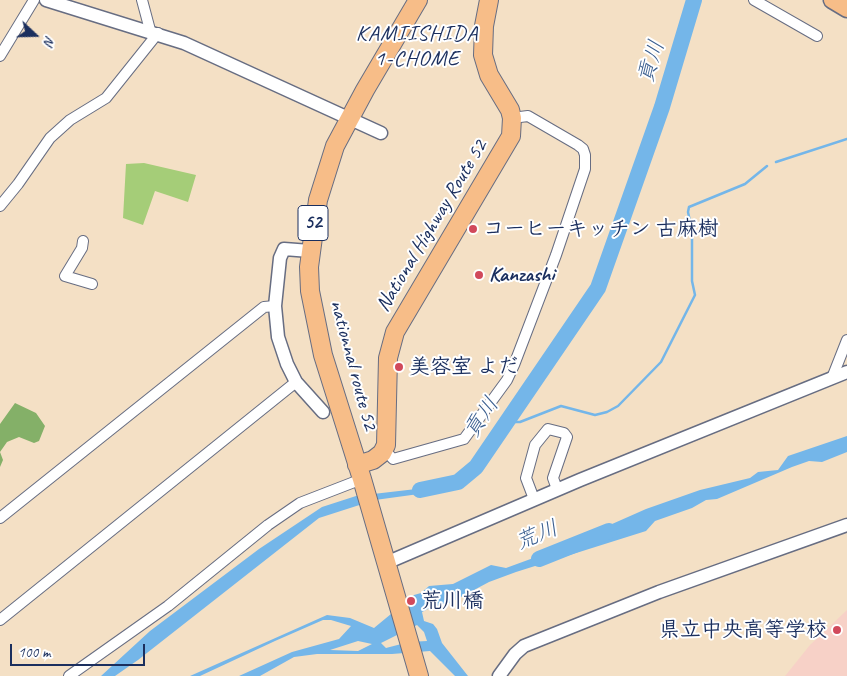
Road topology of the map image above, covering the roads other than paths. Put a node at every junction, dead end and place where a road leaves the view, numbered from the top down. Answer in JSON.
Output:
{"nodes":[{"id":1,"x":34,"y":0,"type":"edge"},
{"id":2,"x":46,"y":0,"type":"edge"},
{"id":3,"x":142,"y":0,"type":"edge"},
{"id":4,"x":418,"y":0,"type":"edge"},
{"id":5,"x":489,"y":0,"type":"edge"},
{"id":6,"x":754,"y":0,"type":"edge"},
{"id":7,"x":832,"y":0,"type":"edge"},
{"id":8,"x":847,"y":10,"type":"edge"},
{"id":9,"x":154,"y":32,"type":"junction"},
{"id":10,"x":817,"y":36,"type":"dead end"},
{"id":11,"x":0,"y":56,"type":"edge"},
{"id":12,"x":512,"y":118,"type":"junction"},
{"id":13,"x":348,"y":119,"type":"junction"},
{"id":14,"x":381,"y":133,"type":"dead end"},
{"id":15,"x":0,"y":206,"type":"edge"},
{"id":16,"x":83,"y":241,"type":"dead end"},
{"id":17,"x":310,"y":250,"type":"junction"},
{"id":18,"x":92,"y":284,"type":"dead end"},
{"id":19,"x":275,"y":306,"type":"junction"},
{"id":20,"x":847,"y":340,"type":"edge"},
{"id":21,"x":847,"y":372,"type":"edge"},
{"id":22,"x":832,"y":378,"type":"junction"},
{"id":23,"x":296,"y":382,"type":"junction"},
{"id":24,"x":323,"y":412,"type":"dead end"},
{"id":25,"x":384,"y":449,"type":"junction"},
{"id":26,"x":361,"y":476,"type":"junction"},
{"id":27,"x":557,"y":489,"type":"junction"},
{"id":28,"x":534,"y":499,"type":"junction"},
{"id":29,"x":0,"y":518,"type":"edge"},
{"id":30,"x":847,"y":525,"type":"edge"},
{"id":31,"x":387,"y":566,"type":"junction"},
{"id":32,"x":0,"y":620,"type":"edge"},
{"id":33,"x":69,"y":676,"type":"edge"},
{"id":34,"x":419,"y":676,"type":"edge"},
{"id":35,"x":499,"y":676,"type":"edge"}],
"edges":[{"from":1,"to":11,"type":"street"},
{"from":2,"to":9,"type":"street"},
{"from":3,"to":9,"type":"street"},
{"from":4,"to":13,"type":"highway","name":"nationnal route 52","number":"52"},
{"from":5,"to":12,"type":"highway"},
{"from":6,"to":10,"type":"street"},
{"from":7,"to":8,"type":"main road"},
{"from":9,"to":13,"type":"street"},
{"from":9,"to":15,"type":"street"},
{"from":12,"to":25,"type":"highway","name":"National Highway Route 52"},
{"from":12,"to":25,"type":"street"},
{"from":13,"to":14,"type":"street"},
{"from":13,"to":17,"type":"highway","name":"nationnal route 52","number":"52"},
{"from":16,"to":18,"type":"street"},
{"from":17,"to":19,"type":"street"},
{"from":17,"to":26,"type":"highway","name":"nationnal route 52","number":"52"},
{"from":19,"to":23,"type":"street"},
{"from":19,"to":29,"type":"street"},
{"from":20,"to":22,"type":"street"},
{"from":21,"to":22,"type":"street"},
{"from":22,"to":27,"type":"street"},
{"from":23,"to":24,"type":"street"},
{"from":23,"to":32,"type":"street"},
{"from":25,"to":26,"type":"highway"},
{"from":26,"to":31,"type":"highway","number":"52"},
{"from":26,"to":33,"type":"street"},
{"from":27,"to":28,"type":"street"},
{"from":27,"to":28,"type":"street"},
{"from":28,"to":31,"type":"street"},
{"from":30,"to":35,"type":"street"},
{"from":31,"to":34,"type":"highway","number":"52"}]}
